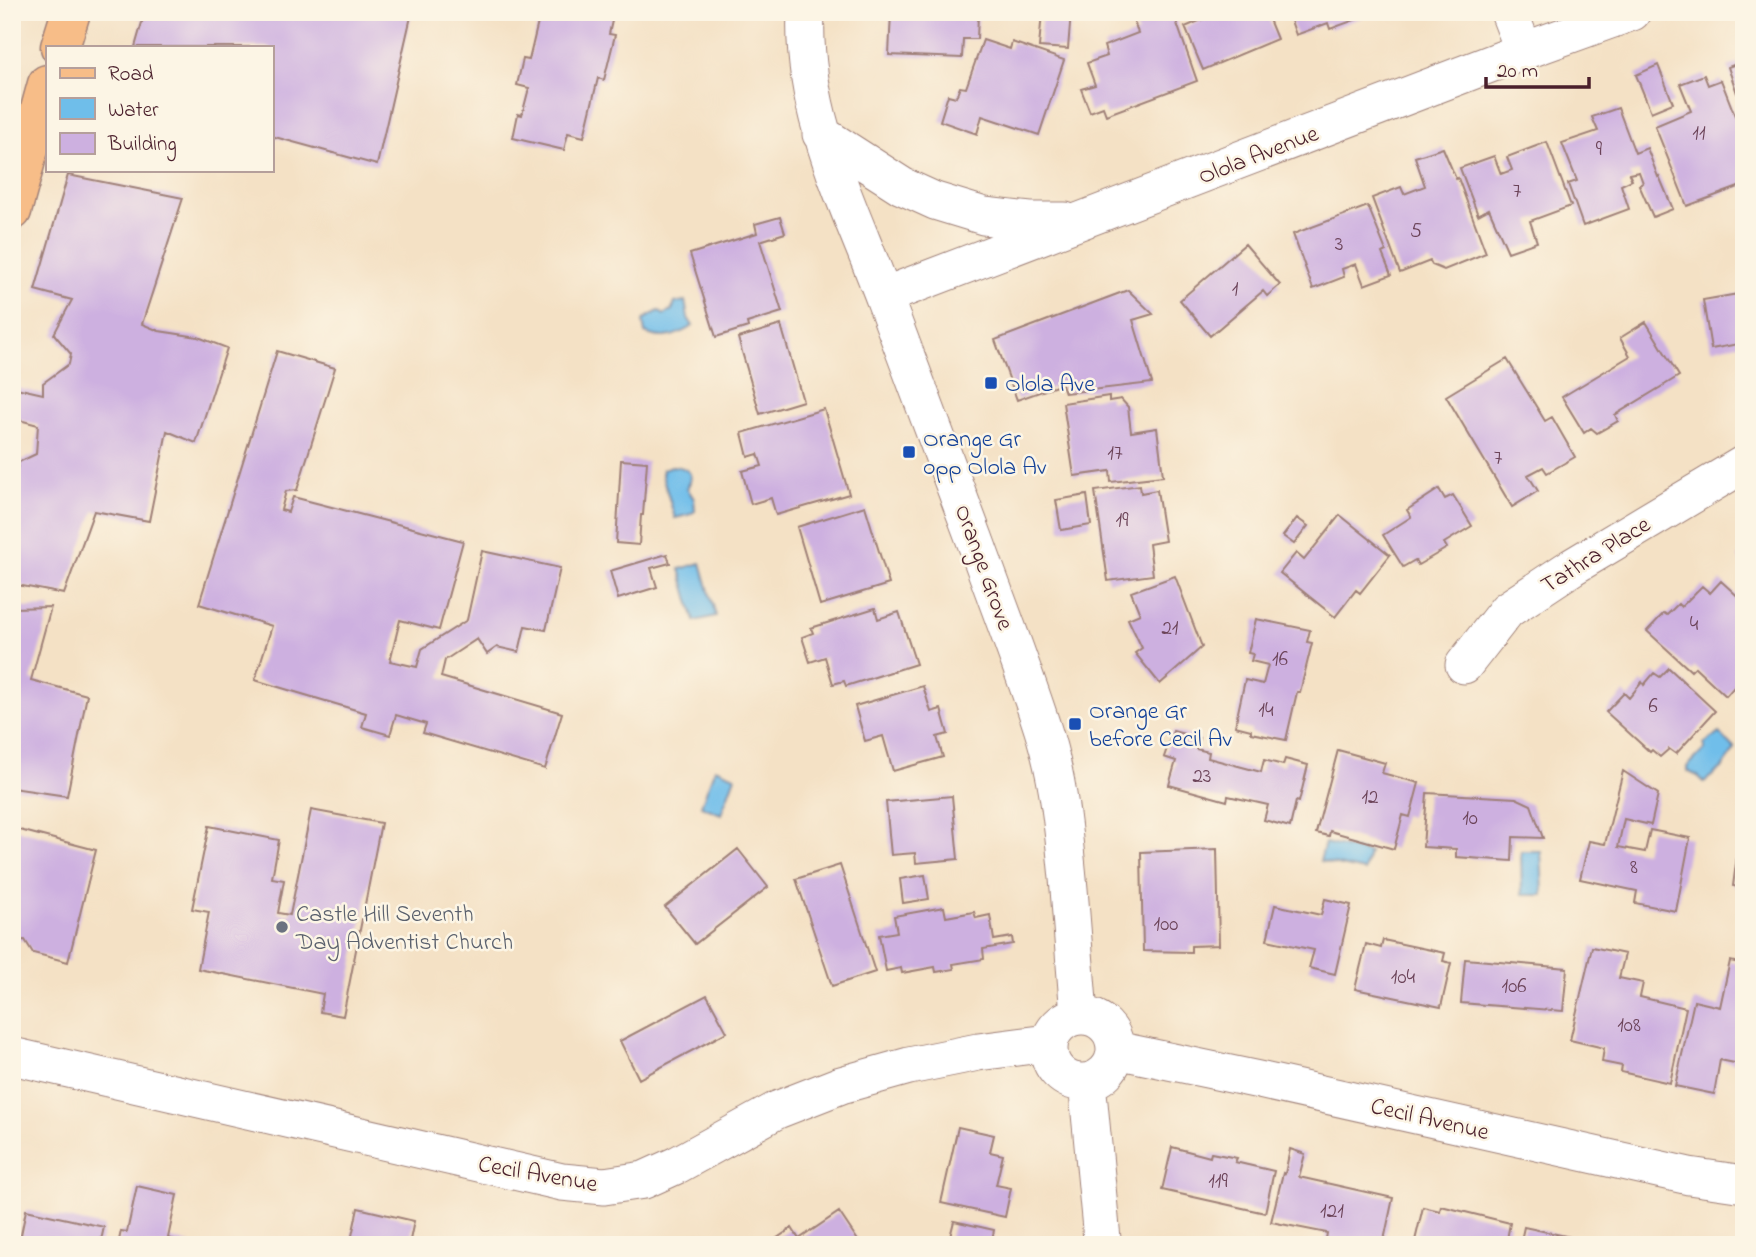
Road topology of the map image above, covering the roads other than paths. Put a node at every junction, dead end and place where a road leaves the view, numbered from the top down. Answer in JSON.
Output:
{"nodes":[{"id":1,"x":71,"y":12,"type":"edge"},
{"id":2,"x":806,"y":12,"type":"edge"},
{"id":3,"x":1509,"y":12,"type":"edge"},
{"id":4,"x":1632,"y":12,"type":"edge"},
{"id":5,"x":60,"y":46,"type":"edge"},
{"id":6,"x":1524,"y":51,"type":"junction"},
{"id":7,"x":46,"y":88,"type":"edge"},
{"id":8,"x":821,"y":134,"type":"junction"},
{"id":9,"x":12,"y":211,"type":"edge"},
{"id":10,"x":1081,"y":221,"type":"junction"},
{"id":11,"x":884,"y":296,"type":"junction"},
{"id":12,"x":1744,"y":464,"type":"edge"},
{"id":13,"x":1464,"y":665,"type":"dead end"},
{"id":14,"x":1079,"y":1015,"type":"junction"},
{"id":15,"x":1049,"y":1042,"type":"junction"},
{"id":16,"x":1116,"y":1050,"type":"junction"},
{"id":17,"x":12,"y":1056,"type":"edge"},
{"id":18,"x":1087,"y":1082,"type":"junction"},
{"id":19,"x":1744,"y":1184,"type":"edge"},
{"id":20,"x":1102,"y":1245,"type":"edge"}],
"edges":[{"from":1,"to":5,"type":"main road"},
{"from":2,"to":8,"type":"street","name":"Orange Grove"},
{"from":3,"to":6,"type":"street"},
{"from":4,"to":6,"type":"street","name":"Olola Avenue"},
{"from":6,"to":10,"type":"street","name":"Olola Avenue"},
{"from":7,"to":9,"type":"main road"},
{"from":8,"to":10,"type":"street"},
{"from":8,"to":11,"type":"street","name":"Orange Grove"},
{"from":10,"to":11,"type":"street","name":"Olola Avenue"},
{"from":11,"to":14,"type":"street","name":"Orange Grove"},
{"from":12,"to":13,"type":"street","name":"Tathra Place"},
{"from":14,"to":15,"type":"street"},
{"from":14,"to":16,"type":"street"},
{"from":15,"to":17,"type":"street","name":"Cecil Avenue"},
{"from":15,"to":18,"type":"street"},
{"from":16,"to":18,"type":"street"},
{"from":16,"to":19,"type":"street","name":"Cecil Avenue"},
{"from":18,"to":20,"type":"street"}]}
